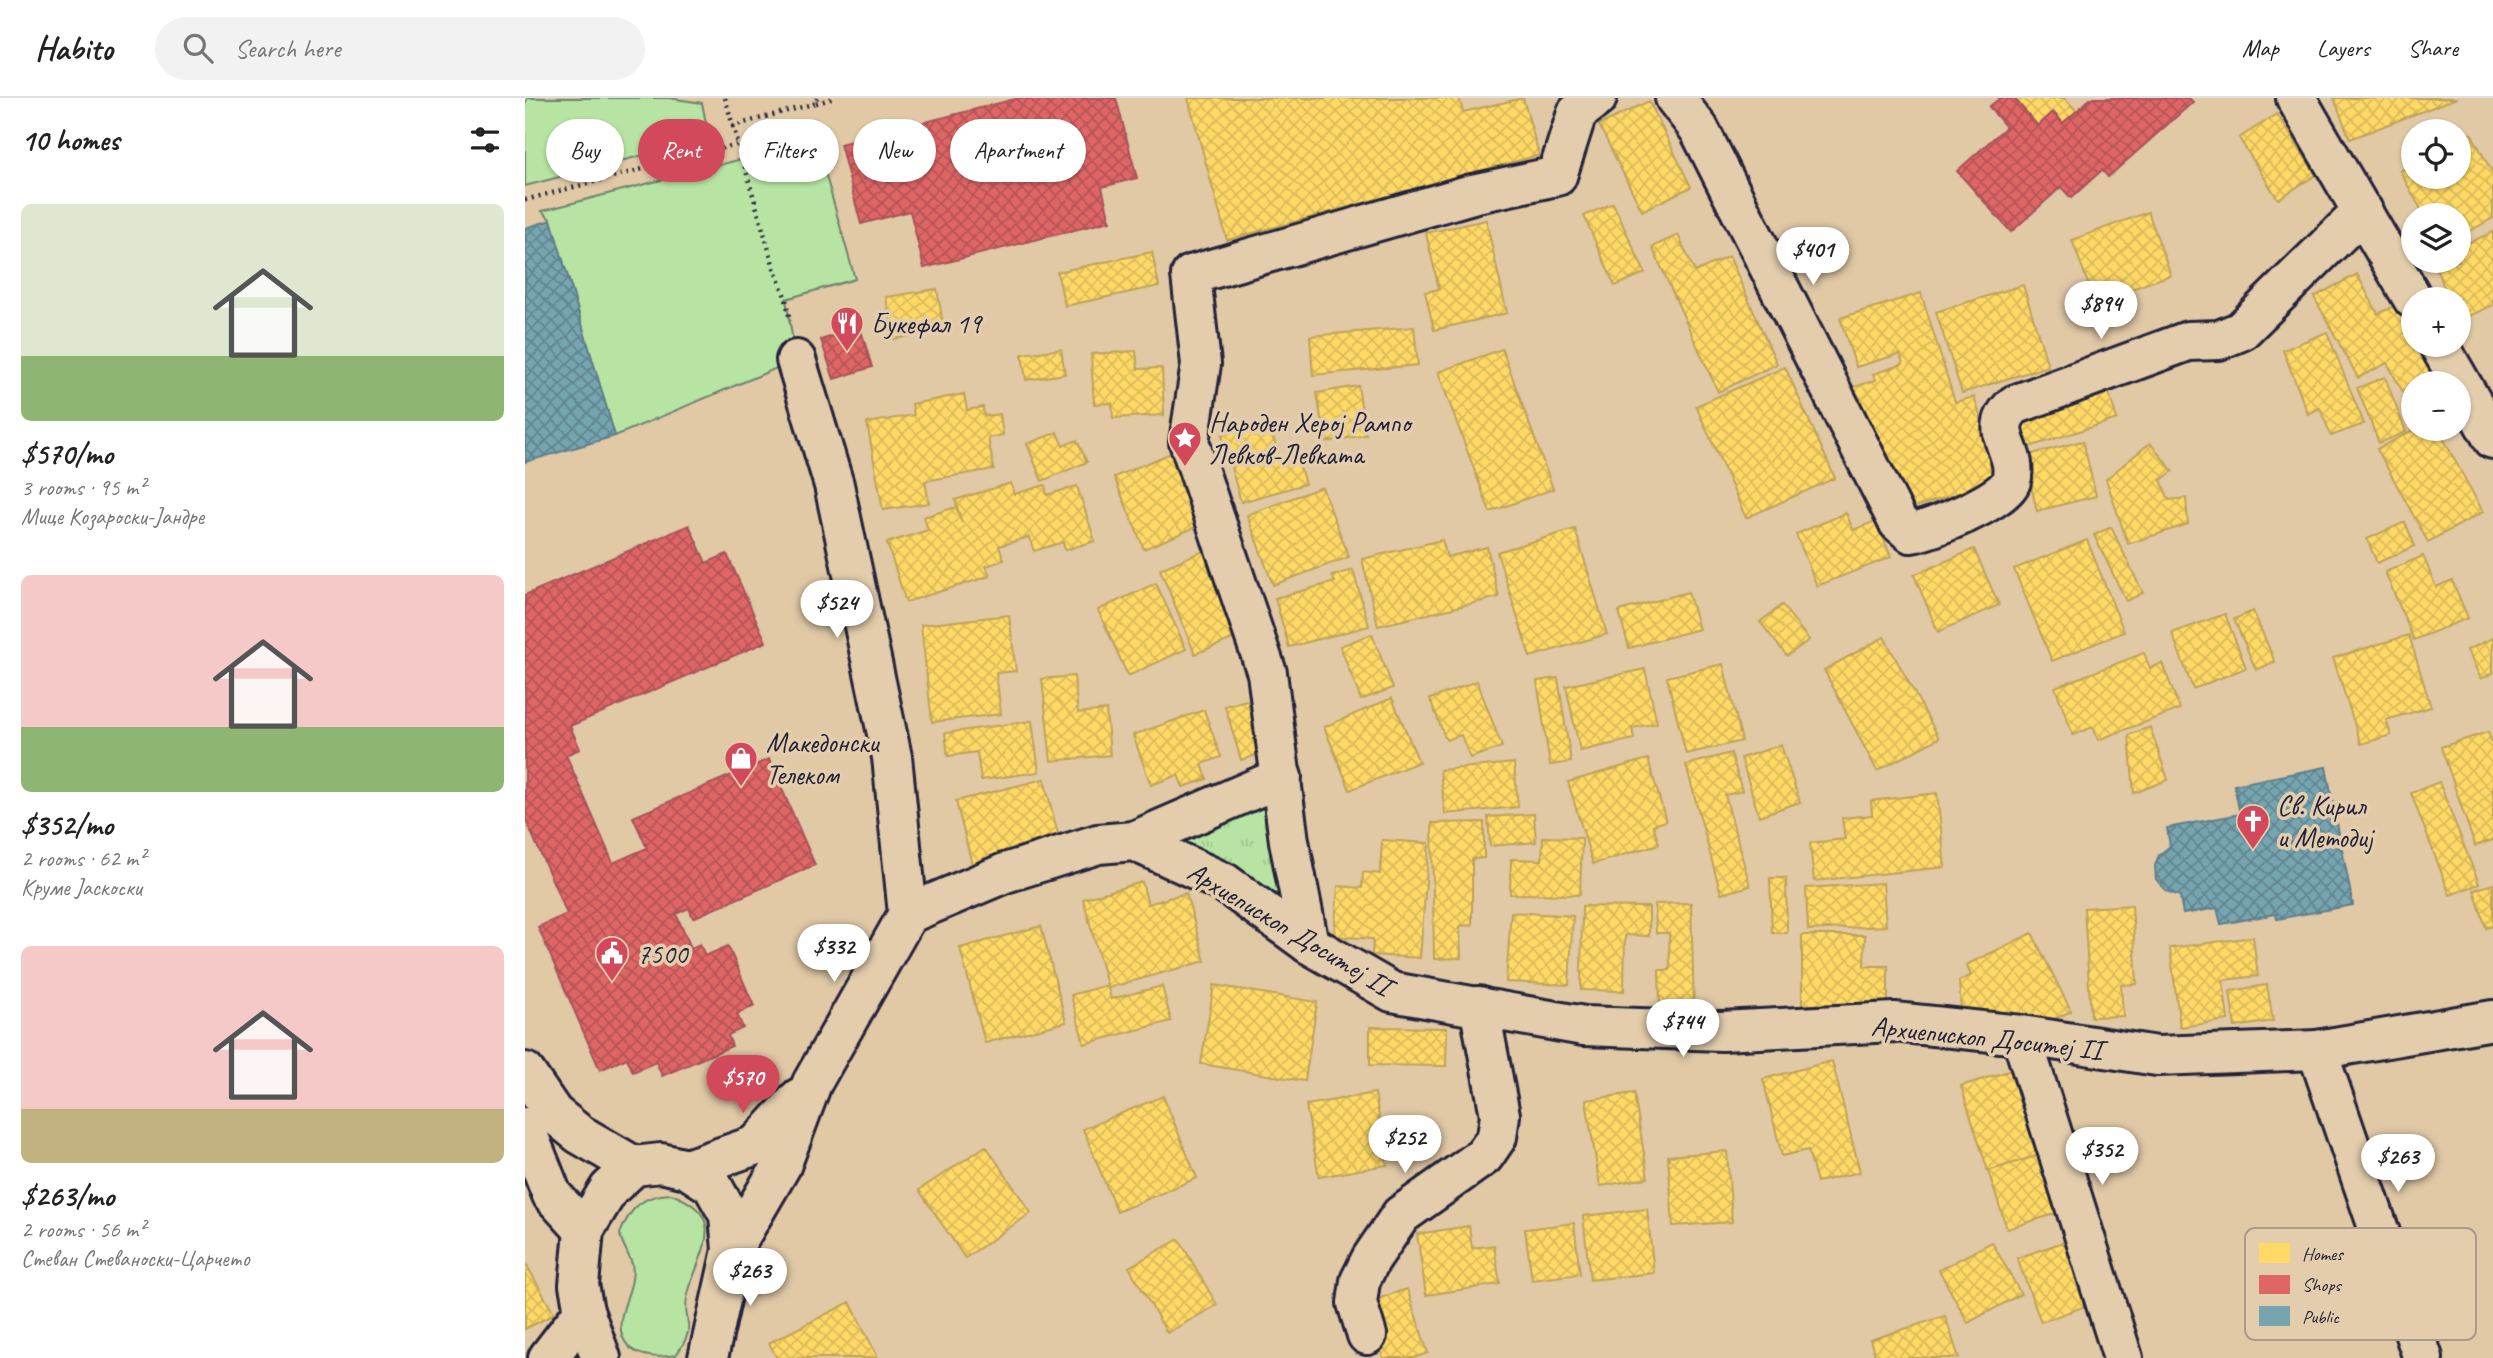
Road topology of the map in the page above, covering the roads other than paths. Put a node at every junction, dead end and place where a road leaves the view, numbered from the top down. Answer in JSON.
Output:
{"nodes":[{"id":1,"x":1597,"y":98,"type":"edge"},
{"id":2,"x":1675,"y":98,"type":"edge"},
{"id":3,"x":2296,"y":98,"type":"edge"},
{"id":4,"x":2363,"y":211,"type":"junction"},
{"id":5,"x":2406,"y":287,"type":"edge"},
{"id":6,"x":2446,"y":357,"type":"edge"},
{"id":7,"x":796,"y":360,"type":"road end"},
{"id":8,"x":2493,"y":439,"type":"edge"},
{"id":9,"x":1282,"y":777,"type":"junction"},
{"id":10,"x":1134,"y":841,"type":"junction"},
{"id":11,"x":908,"y":914,"type":"junction"},
{"id":12,"x":1309,"y":944,"type":"junction"},
{"id":13,"x":1479,"y":1006,"type":"junction"},
{"id":14,"x":2493,"y":1020,"type":"edge"},
{"id":15,"x":2021,"y":1035,"type":"junction"},
{"id":16,"x":2317,"y":1050,"type":"junction"},
{"id":17,"x":525,"y":1072,"type":"edge"},
{"id":18,"x":812,"y":1083,"type":"junction"},
{"id":19,"x":525,"y":1127,"type":"edge"},
{"id":20,"x":634,"y":1166,"type":"junction"},
{"id":21,"x":687,"y":1169,"type":"junction"},
{"id":22,"x":2378,"y":1228,"type":"edge"},
{"id":23,"x":584,"y":1230,"type":"junction"},
{"id":24,"x":732,"y":1250,"type":"junction"},
{"id":25,"x":584,"y":1311,"type":"junction"},
{"id":26,"x":1367,"y":1335,"type":"dead end"},
{"id":27,"x":2417,"y":1340,"type":"edge"},
{"id":28,"x":710,"y":1357,"type":"edge"},
{"id":29,"x":548,"y":1358,"type":"edge"},
{"id":30,"x":601,"y":1358,"type":"edge"},
{"id":31,"x":2123,"y":1358,"type":"edge"},
{"id":32,"x":2423,"y":1358,"type":"edge"}],
"edges":[{"from":1,"to":9,"type":"street"},
{"from":2,"to":4,"type":"street"},
{"from":3,"to":4,"type":"street"},
{"from":4,"to":5,"type":"street"},
{"from":6,"to":8,"type":"street"},
{"from":7,"to":11,"type":"street"},
{"from":9,"to":10,"type":"street"},
{"from":9,"to":12,"type":"street"},
{"from":10,"to":11,"type":"street","name":"Архиепископ Доситеј II"},
{"from":10,"to":12,"type":"street","name":"Архиепископ Доситеј II"},
{"from":11,"to":18,"type":"street"},
{"from":12,"to":13,"type":"street","name":"Архиепископ Доситеј II"},
{"from":13,"to":15,"type":"street","name":"Архиепископ Доситеј II"},
{"from":13,"to":26,"type":"street"},
{"from":14,"to":16,"type":"street","name":"Архиепископ Доситеј II"},
{"from":15,"to":16,"type":"street","name":"Архиепископ Доситеј II"},
{"from":15,"to":31,"type":"street"},
{"from":16,"to":22,"type":"street"},
{"from":17,"to":20,"type":"street"},
{"from":18,"to":21,"type":"street"},
{"from":18,"to":24,"type":"street"},
{"from":19,"to":23,"type":"street"},
{"from":20,"to":21,"type":"street"},
{"from":20,"to":23,"type":"street"},
{"from":21,"to":24,"type":"street"},
{"from":23,"to":25,"type":"street"},
{"from":24,"to":28,"type":"street"},
{"from":25,"to":29,"type":"street"},
{"from":25,"to":30,"type":"street"},
{"from":27,"to":32,"type":"street"}]}
